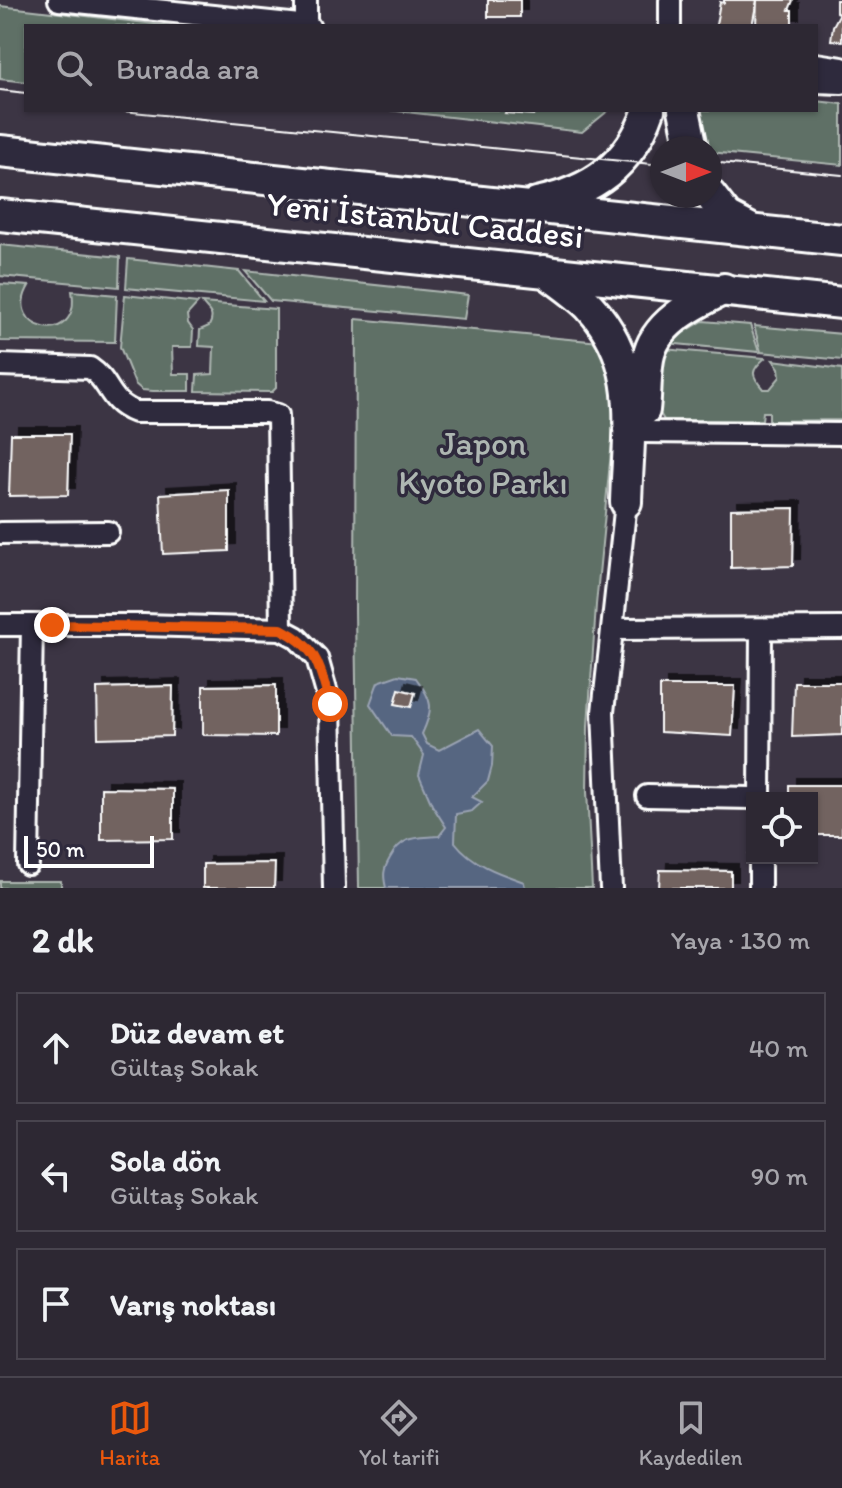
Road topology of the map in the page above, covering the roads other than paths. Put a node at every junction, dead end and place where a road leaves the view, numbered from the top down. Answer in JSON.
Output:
{"nodes":[{"id":1,"x":59,"y":0,"type":"edge"},
{"id":2,"x":306,"y":0,"type":"edge"},
{"id":3,"x":670,"y":0,"type":"edge"},
{"id":4,"x":288,"y":24,"type":"edge"},
{"id":5,"x":307,"y":24,"type":"edge"},
{"id":6,"x":670,"y":24,"type":"edge"},
{"id":7,"x":818,"y":64,"type":"edge"},
{"id":8,"x":842,"y":68,"type":"edge"},
{"id":9,"x":818,"y":82,"type":"edge"},
{"id":10,"x":842,"y":83,"type":"edge"},
{"id":11,"x":648,"y":112,"type":"edge"},
{"id":12,"x":684,"y":112,"type":"edge"},
{"id":13,"x":689,"y":136,"type":"edge"},
{"id":14,"x":0,"y":151,"type":"edge"},
{"id":15,"x":522,"y":206,"type":"junction"},
{"id":16,"x":720,"y":208,"type":"edge"},
{"id":17,"x":0,"y":215,"type":"edge"},
{"id":18,"x":757,"y":231,"type":"junction"},
{"id":19,"x":842,"y":240,"type":"edge"},
{"id":20,"x":545,"y":271,"type":"junction"},
{"id":21,"x":724,"y":289,"type":"junction"},
{"id":22,"x":842,"y":303,"type":"edge"},
{"id":23,"x":0,"y":365,"type":"edge"},
{"id":24,"x":642,"y":432,"type":"junction"},
{"id":25,"x":842,"y":434,"type":"edge"},
{"id":26,"x":626,"y":502,"type":"junction"},
{"id":27,"x":108,"y":532,"type":"dead end"},
{"id":28,"x":0,"y":533,"type":"edge"},
{"id":29,"x":0,"y":625,"type":"edge"},
{"id":30,"x":32,"y":625,"type":"junction"},
{"id":31,"x":842,"y":628,"type":"edge"},
{"id":32,"x":281,"y":629,"type":"junction"},
{"id":33,"x":614,"y":629,"type":"junction"},
{"id":34,"x":761,"y":629,"type":"junction"},
{"id":35,"x":760,"y":792,"type":"edge"},
{"id":36,"x":647,"y":796,"type":"dead end"},
{"id":37,"x":746,"y":798,"type":"edge"},
{"id":38,"x":28,"y":864,"type":"dead end"},
{"id":39,"x":760,"y":864,"type":"edge"},
{"id":40,"x":334,"y":888,"type":"edge"},
{"id":41,"x":611,"y":888,"type":"edge"},
{"id":42,"x":760,"y":888,"type":"edge"}],
"edges":[{"from":1,"to":4,"type":"street"},
{"from":2,"to":5,"type":"street"},
{"from":3,"to":6,"type":"street"},
{"from":7,"to":8,"type":"street"},
{"from":9,"to":10,"type":"street"},
{"from":11,"to":15,"type":"highway"},
{"from":12,"to":13,"type":"highway"},
{"from":14,"to":15,"type":"highway","name":"Yeni İstanbul Caddesi"},
{"from":15,"to":18,"type":"highway","name":"Yeni İstanbul Caddesi"},
{"from":16,"to":18,"type":"highway"},
{"from":17,"to":20,"type":"highway","name":"Yeni İstanbul Caddesi"},
{"from":18,"to":19,"type":"highway","name":"Yeni İstanbul Caddesi"},
{"from":20,"to":21,"type":"highway","name":"Yeni İstanbul Caddesi"},
{"from":20,"to":26,"type":"highway"},
{"from":21,"to":22,"type":"highway","name":"Yeni İstanbul Caddesi"},
{"from":21,"to":24,"type":"highway"},
{"from":23,"to":32,"type":"street"},
{"from":24,"to":25,"type":"street"},
{"from":24,"to":26,"type":"highway"},
{"from":26,"to":33,"type":"street"},
{"from":27,"to":28,"type":"street"},
{"from":29,"to":30,"type":"street"},
{"from":30,"to":32,"type":"street"},
{"from":30,"to":38,"type":"street"},
{"from":31,"to":34,"type":"street"},
{"from":32,"to":40,"type":"street"},
{"from":33,"to":34,"type":"street"},
{"from":33,"to":41,"type":"street"},
{"from":34,"to":35,"type":"street"},
{"from":36,"to":37,"type":"street"},
{"from":39,"to":42,"type":"street"}]}
